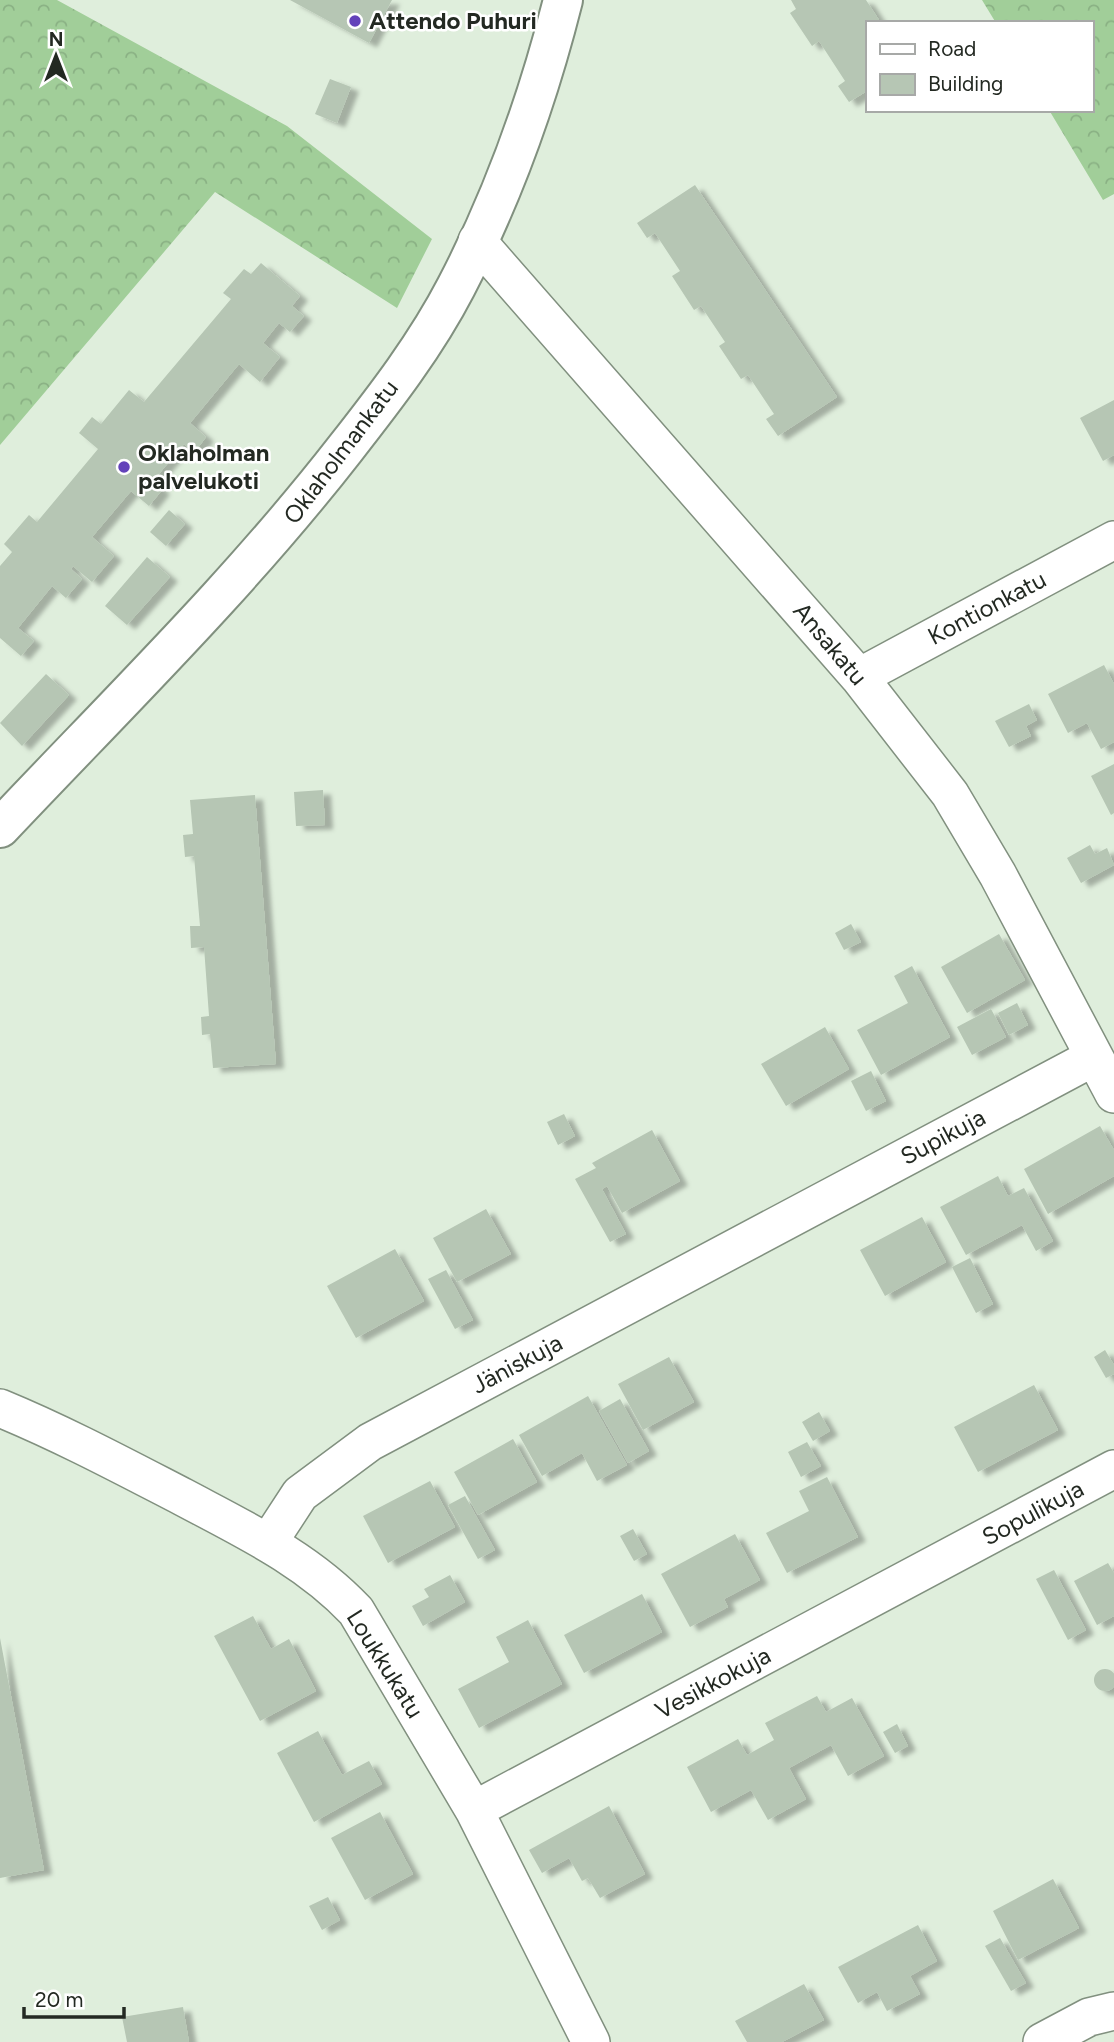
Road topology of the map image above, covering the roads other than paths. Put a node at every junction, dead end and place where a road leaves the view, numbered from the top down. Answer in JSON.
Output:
{"nodes":[{"id":1,"x":563,"y":0,"type":"edge"},
{"id":2,"x":477,"y":242,"type":"junction"},
{"id":3,"x":1114,"y":540,"type":"edge"},
{"id":4,"x":859,"y":677,"type":"junction"},
{"id":5,"x":0,"y":828,"type":"edge"},
{"id":6,"x":1094,"y":1057,"type":"junction"},
{"id":7,"x":1114,"y":1094,"type":"edge"},
{"id":8,"x":792,"y":1218,"type":"joint"},
{"id":9,"x":0,"y":1408,"type":"edge"},
{"id":10,"x":1114,"y":1469,"type":"edge"},
{"id":11,"x":268,"y":1543,"type":"junction"},
{"id":12,"x":952,"y":1556,"type":"joint"},
{"id":13,"x":474,"y":1810,"type":"junction"},
{"id":14,"x":1101,"y":2014,"type":"edge"},
{"id":15,"x":591,"y":2042,"type":"edge"},
{"id":16,"x":1042,"y":2042,"type":"edge"}],
"edges":[{"from":1,"to":2,"type":"street","name":"Oklaholmankatu"},
{"from":2,"to":4,"type":"street","name":"Ansakatu"},
{"from":2,"to":5,"type":"street","name":"Oklaholmankatu"},
{"from":3,"to":4,"type":"street","name":"Kontionkatu"},
{"from":4,"to":6,"type":"street","name":"Ansakatu"},
{"from":6,"to":7,"type":"street","name":"Ansakatu"},
{"from":6,"to":8,"type":"street","name":"Supikuja"},
{"from":8,"to":11,"type":"street","name":"Jäniskuja"},
{"from":9,"to":11,"type":"street","name":"Loukkukatu"},
{"from":10,"to":12,"type":"street","name":"Sopulikuja"},
{"from":11,"to":13,"type":"street","name":"Loukkukatu"},
{"from":12,"to":13,"type":"street","name":"Vesikkokuja"},
{"from":13,"to":15,"type":"street","name":"Loukkukatu"},
{"from":14,"to":16,"type":"street"}]}
